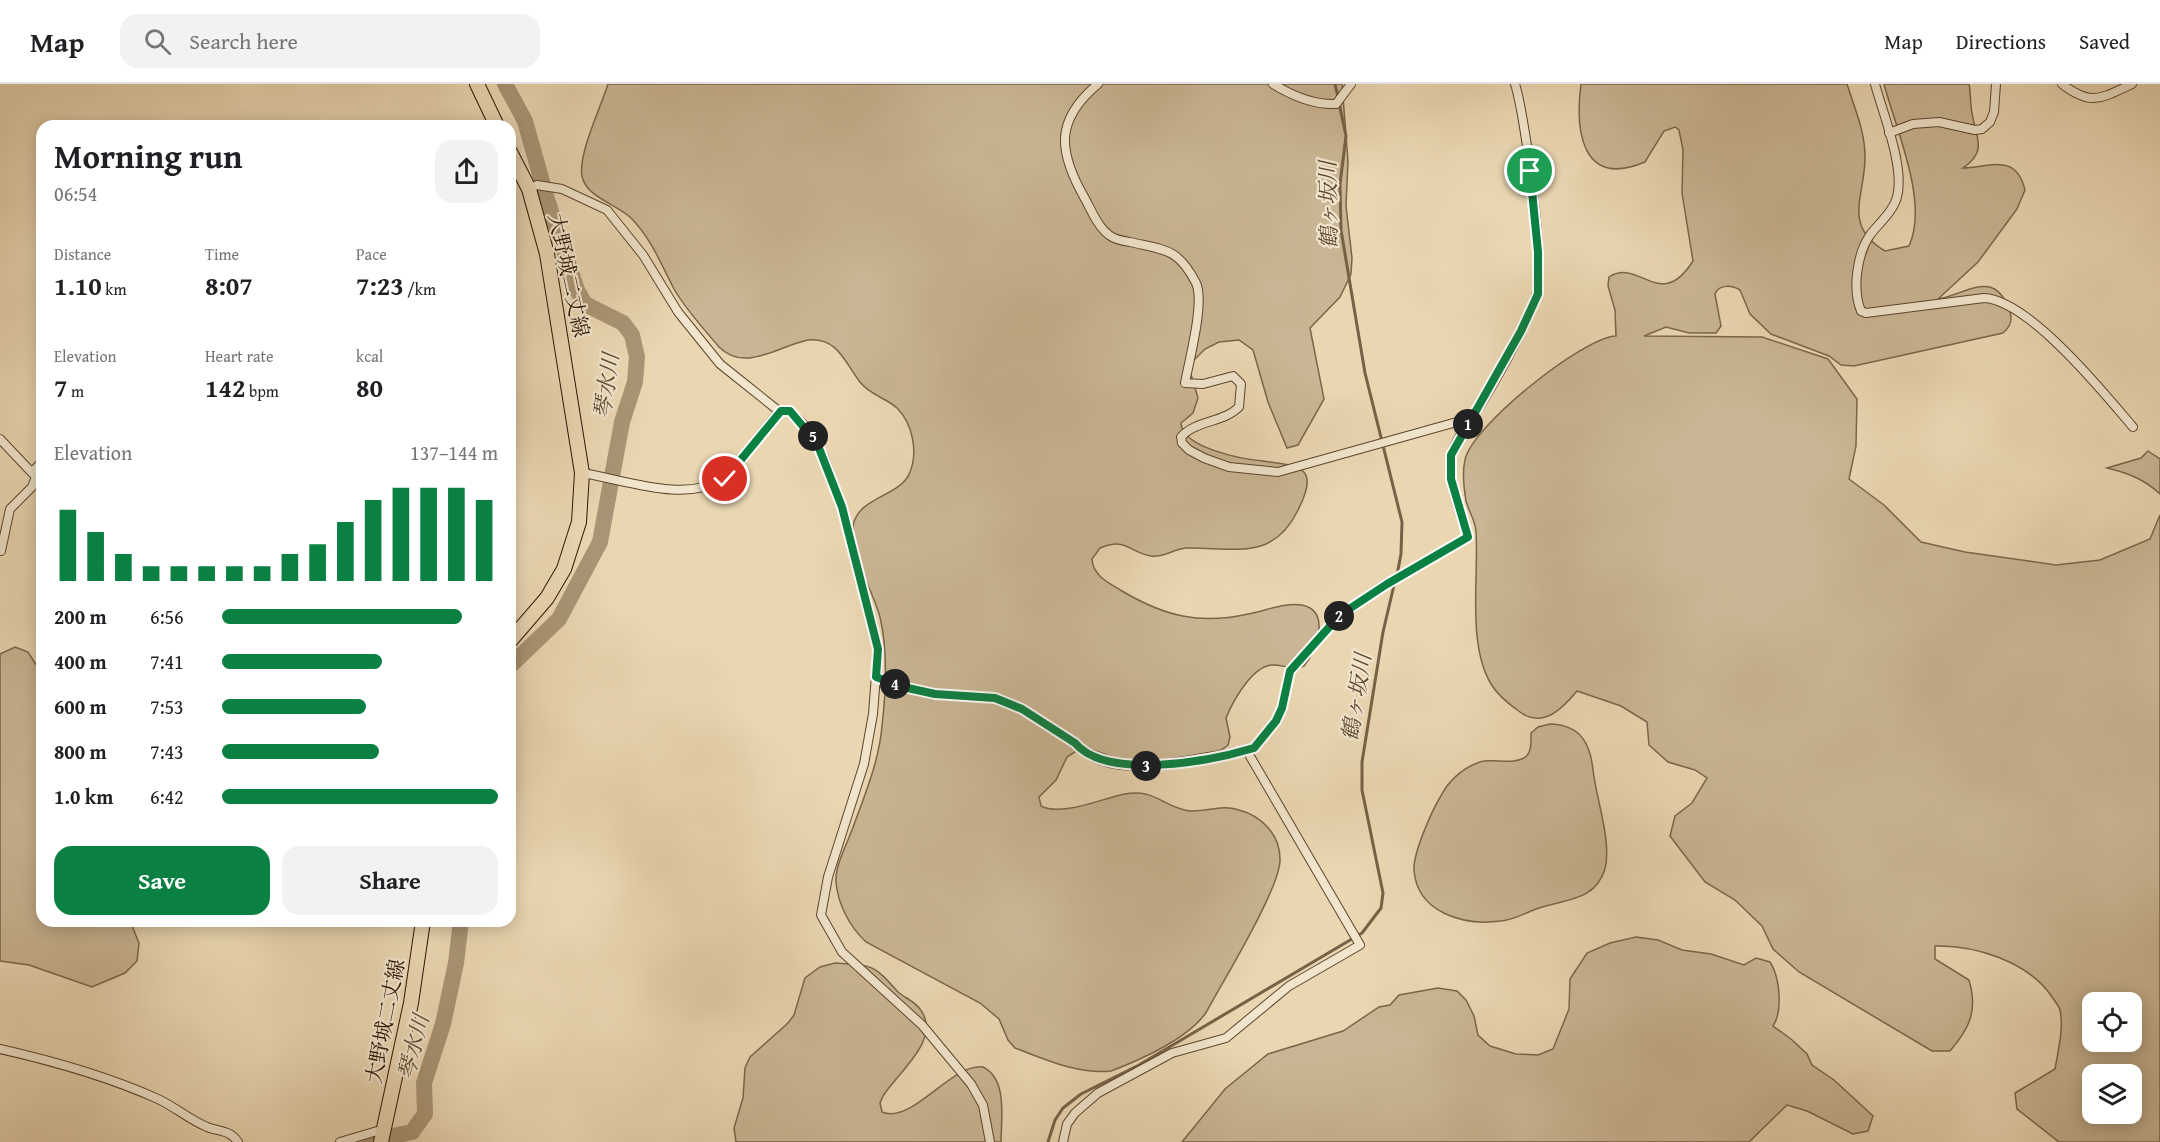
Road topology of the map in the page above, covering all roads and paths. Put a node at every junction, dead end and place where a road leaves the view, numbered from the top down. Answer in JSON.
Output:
{"nodes":[{"id":1,"x":477,"y":84,"type":"edge"},
{"id":2,"x":1098,"y":84,"type":"edge"},
{"id":3,"x":1273,"y":84,"type":"edge"},
{"id":4,"x":1351,"y":84,"type":"edge"},
{"id":5,"x":1515,"y":84,"type":"edge"},
{"id":6,"x":1875,"y":84,"type":"edge"},
{"id":7,"x":1996,"y":84,"type":"edge"},
{"id":8,"x":2062,"y":84,"type":"edge"},
{"id":9,"x":2132,"y":84,"type":"edge"},
{"id":10,"x":494,"y":120,"type":"edge"},
{"id":11,"x":1889,"y":133,"type":"junction"},
{"id":12,"x":516,"y":161,"type":"edge"},
{"id":13,"x":533,"y":187,"type":"junction"},
{"id":14,"x":780,"y":412,"type":"junction"},
{"id":15,"x":1471,"y":418,"type":"junction"},
{"id":16,"x":2133,"y":427,"type":"dead end"},
{"id":17,"x":0,"y":439,"type":"edge"},
{"id":18,"x":36,"y":468,"type":"edge"},
{"id":19,"x":32,"y":472,"type":"junction"},
{"id":20,"x":582,"y":473,"type":"junction"},
{"id":21,"x":1,"y":551,"type":"edge"},
{"id":22,"x":516,"y":634,"type":"edge"},
{"id":23,"x":876,"y":677,"type":"junction"},
{"id":24,"x":1247,"y":750,"type":"junction"},
{"id":25,"x":422,"y":927,"type":"edge"},
{"id":26,"x":0,"y":1049,"type":"edge"},
{"id":27,"x":382,"y":1136,"type":"edge"},
{"id":28,"x":238,"y":1142,"type":"edge"},
{"id":29,"x":340,"y":1142,"type":"edge"},
{"id":30,"x":990,"y":1142,"type":"edge"},
{"id":31,"x":1063,"y":1142,"type":"edge"}],
"edges":[{"from":1,"to":10,"type":"main road"},
{"from":2,"to":15,"type":"street"},
{"from":3,"to":4,"type":"street"},
{"from":5,"to":15,"type":"street"},
{"from":6,"to":11,"type":"street"},
{"from":7,"to":11,"type":"street"},
{"from":8,"to":9,"type":"street"},
{"from":11,"to":16,"type":"street"},
{"from":12,"to":13,"type":"main road","name":"大野城二丈線"},
{"from":13,"to":14,"type":"street"},
{"from":13,"to":20,"type":"main road","name":"大野城二丈線"},
{"from":14,"to":20,"type":"street"},
{"from":14,"to":23,"type":"street"},
{"from":15,"to":24,"type":"street"},
{"from":17,"to":19,"type":"street"},
{"from":18,"to":19,"type":"street"},
{"from":19,"to":21,"type":"street"},
{"from":20,"to":22,"type":"main road","name":"大野城二丈線"},
{"from":23,"to":24,"type":"street"},
{"from":23,"to":30,"type":"street"},
{"from":24,"to":31,"type":"street"},
{"from":25,"to":27,"type":"main road","name":"大野城二丈線"},
{"from":26,"to":28,"type":"street"},
{"from":27,"to":29,"type":"street"}]}
